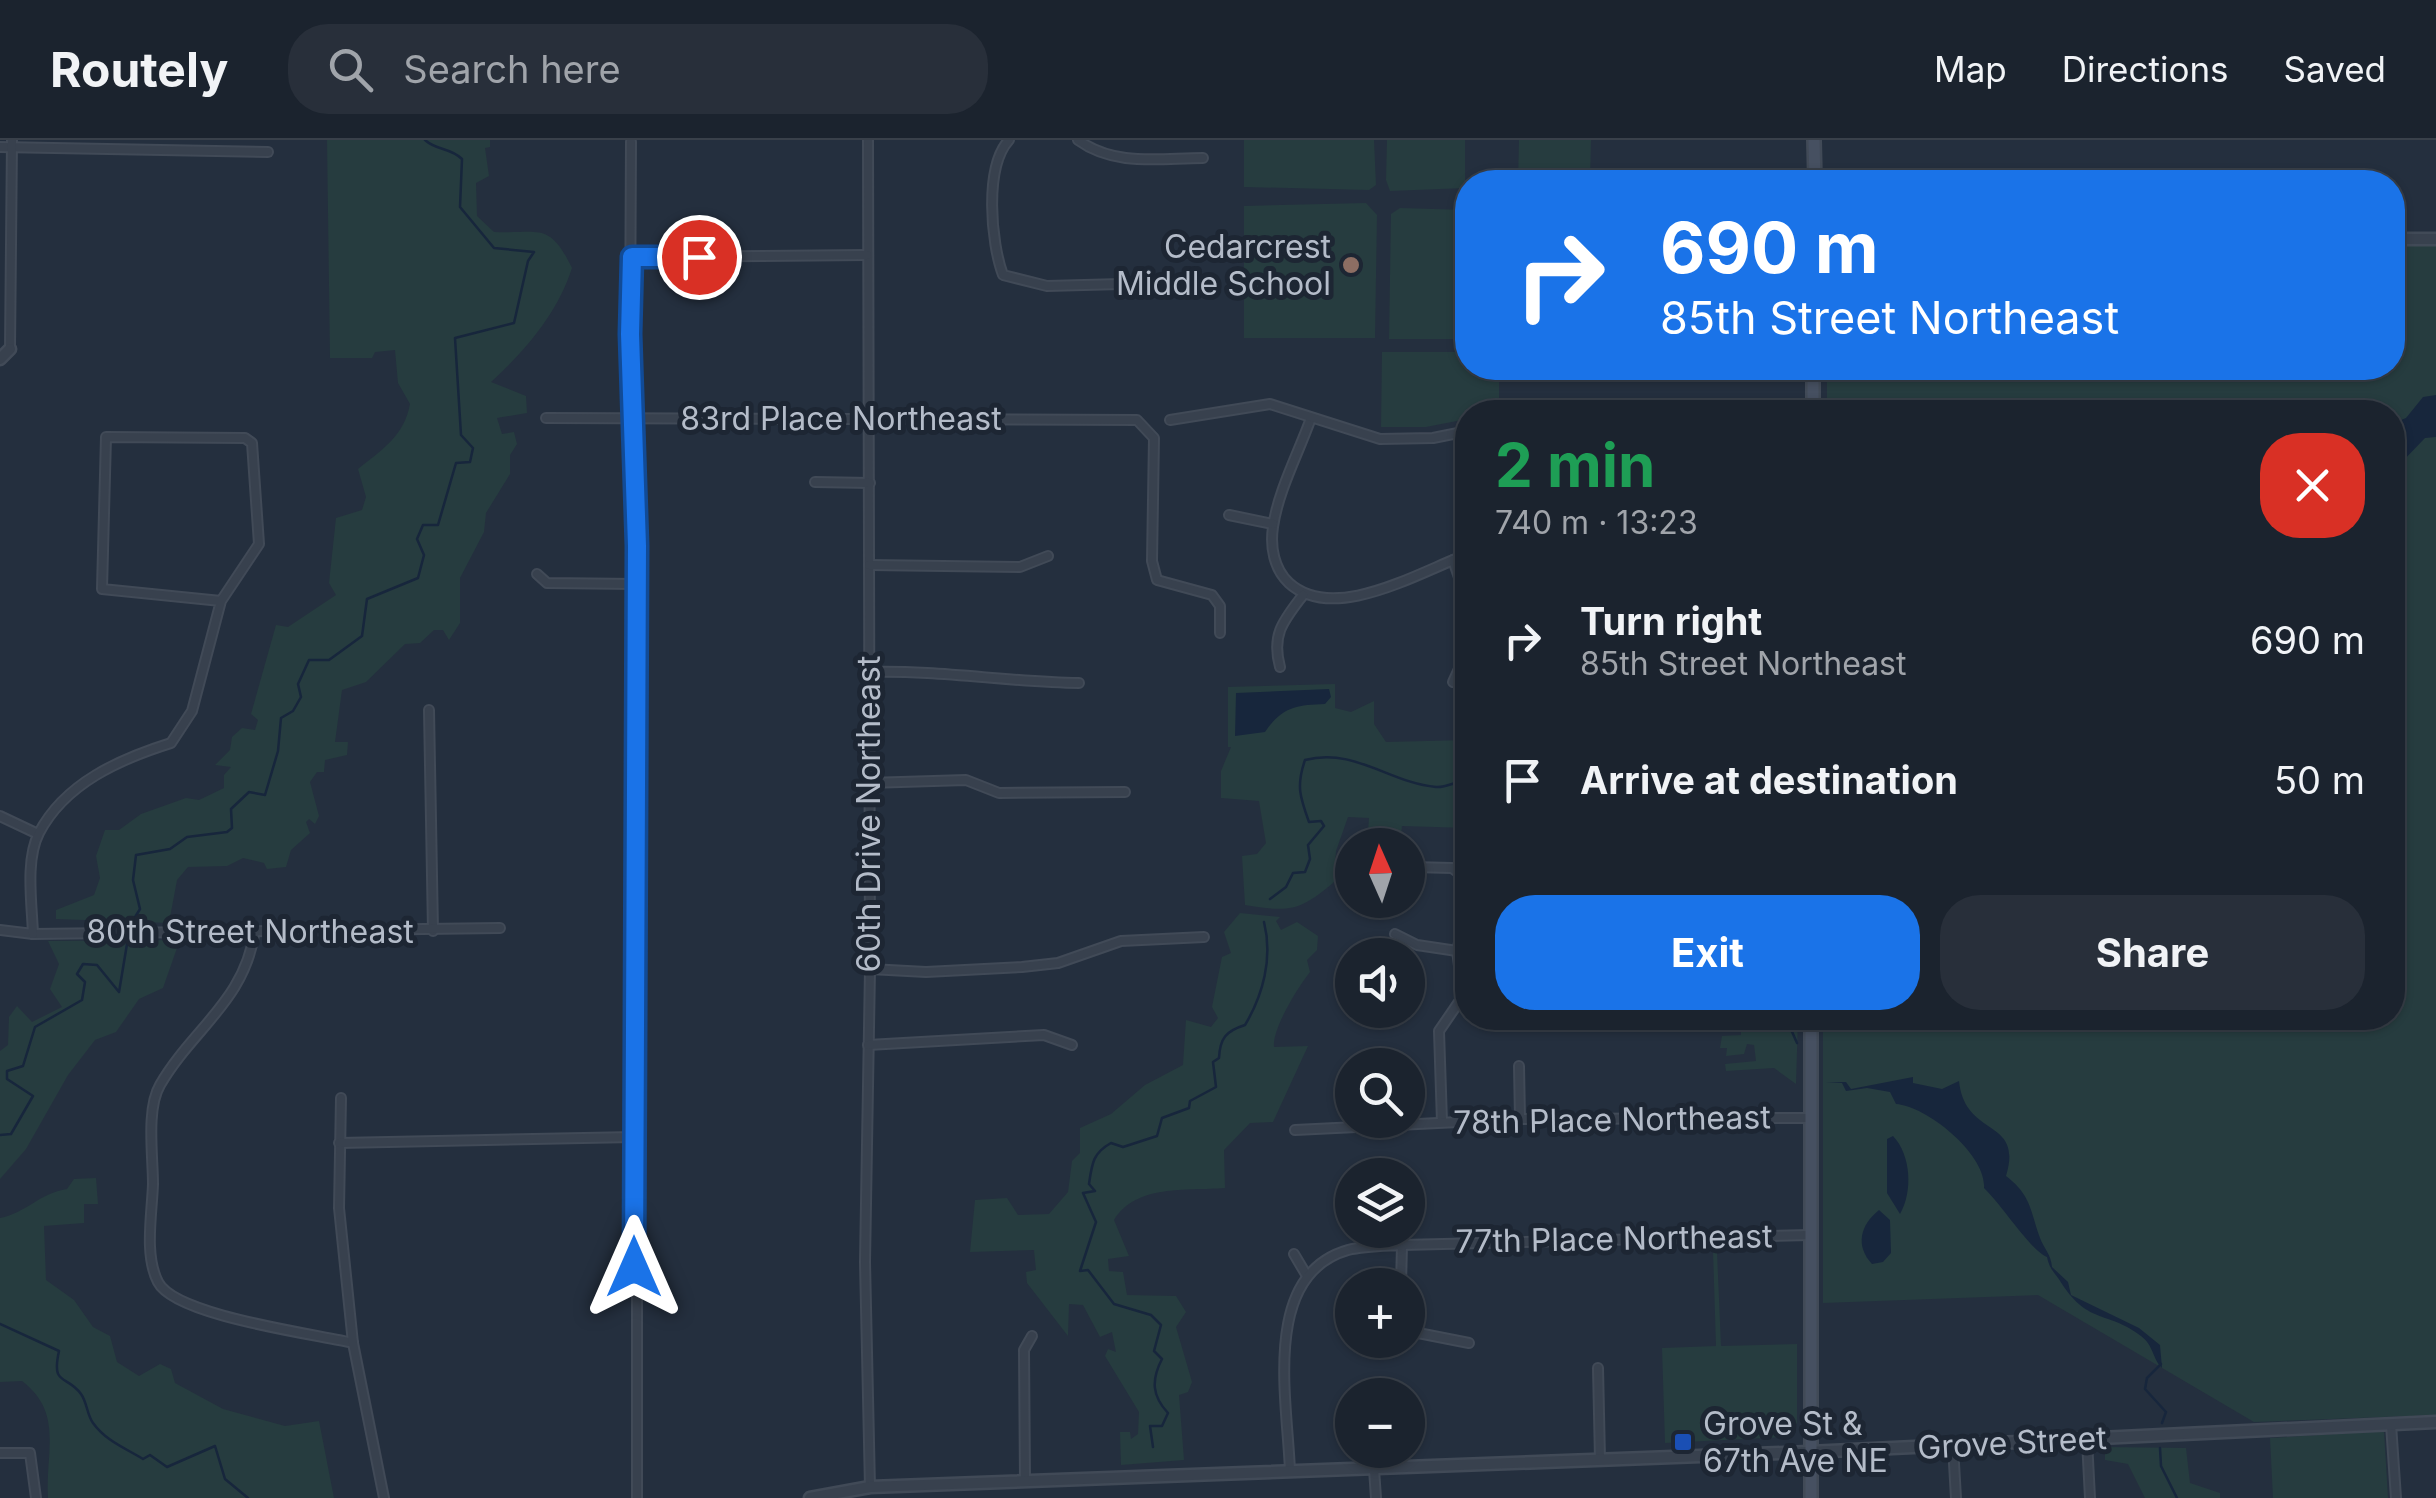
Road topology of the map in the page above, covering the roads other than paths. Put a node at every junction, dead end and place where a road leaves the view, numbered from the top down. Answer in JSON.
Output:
{"nodes":[{"id":1,"x":868,"y":140,"type":"edge"},
{"id":2,"x":1009,"y":140,"type":"edge"},
{"id":3,"x":1078,"y":140,"type":"edge"},
{"id":4,"x":1814,"y":140,"type":"edge"},
{"id":5,"x":632,"y":142,"type":"edge"},
{"id":6,"x":12,"y":143,"type":"edge"},
{"id":7,"x":0,"y":146,"type":"edge"},
{"id":8,"x":268,"y":152,"type":"dead end"},
{"id":9,"x":1203,"y":158,"type":"dead end"},
{"id":10,"x":1815,"y":170,"type":"edge"},
{"id":11,"x":2436,"y":238,"type":"edge"},
{"id":12,"x":2405,"y":239,"type":"edge"},
{"id":13,"x":867,"y":255,"type":"junction"},
{"id":14,"x":632,"y":257,"type":"junction"},
{"id":15,"x":0,"y":282,"type":"edge"},
{"id":16,"x":13,"y":282,"type":"junction"},
{"id":17,"x":1158,"y":283,"type":"dead end"},
{"id":18,"x":10,"y":349,"type":"joint"},
{"id":19,"x":0,"y":359,"type":"edge"},
{"id":20,"x":546,"y":418,"type":"dead end"},
{"id":21,"x":636,"y":418,"type":"junction"},
{"id":22,"x":869,"y":418,"type":"junction"},
{"id":23,"x":1311,"y":418,"type":"junction"},
{"id":24,"x":1170,"y":420,"type":"dead end"},
{"id":25,"x":1455,"y":434,"type":"edge"},
{"id":26,"x":815,"y":482,"type":"dead end"},
{"id":27,"x":870,"y":483,"type":"junction"},
{"id":28,"x":1228,"y":514,"type":"dead end"},
{"id":29,"x":1273,"y":524,"type":"junction"},
{"id":30,"x":1048,"y":556,"type":"dead end"},
{"id":31,"x":1453,"y":560,"type":"joint"},
{"id":32,"x":869,"y":565,"type":"junction"},
{"id":33,"x":1455,"y":566,"type":"edge"},
{"id":34,"x":537,"y":574,"type":"dead end"},
{"id":35,"x":636,"y":584,"type":"junction"},
{"id":36,"x":1303,"y":595,"type":"junction"},
{"id":37,"x":221,"y":601,"type":"junction"},
{"id":38,"x":1220,"y":633,"type":"dead end"},
{"id":39,"x":1280,"y":667,"type":"dead end"},
{"id":40,"x":868,"y":672,"type":"junction"},
{"id":41,"x":1455,"y":678,"type":"edge"},
{"id":42,"x":1080,"y":682,"type":"dead end"},
{"id":43,"x":1453,"y":682,"type":"dead end"},
{"id":44,"x":429,"y":710,"type":"dead end"},
{"id":45,"x":868,"y":783,"type":"junction"},
{"id":46,"x":1126,"y":792,"type":"dead end"},
{"id":47,"x":0,"y":816,"type":"edge"},
{"id":48,"x":38,"y":834,"type":"junction"},
{"id":49,"x":1425,"y":867,"type":"edge"},
{"id":50,"x":1455,"y":870,"type":"edge"},
{"id":51,"x":500,"y":928,"type":"dead end"},
{"id":52,"x":0,"y":930,"type":"edge"},
{"id":53,"x":255,"y":930,"type":"junction"},
{"id":54,"x":433,"y":931,"type":"junction"},
{"id":55,"x":33,"y":934,"type":"junction"},
{"id":56,"x":1395,"y":934,"type":"dead end"},
{"id":57,"x":1204,"y":937,"type":"dead end"},
{"id":58,"x":1455,"y":952,"type":"edge"},
{"id":59,"x":870,"y":969,"type":"junction"},
{"id":60,"x":1455,"y":1009,"type":"edge"},
{"id":61,"x":1811,"y":1030,"type":"edge"},
{"id":62,"x":1072,"y":1045,"type":"dead end"},
{"id":63,"x":868,"y":1046,"type":"junction"},
{"id":64,"x":1519,"y":1066,"type":"dead end"},
{"id":65,"x":341,"y":1098,"type":"dead end"},
{"id":66,"x":1810,"y":1118,"type":"junction"},
{"id":67,"x":1520,"y":1120,"type":"junction"},
{"id":68,"x":1442,"y":1122,"type":"junction"},
{"id":69,"x":1294,"y":1130,"type":"dead end"},
{"id":70,"x":634,"y":1137,"type":"junction"},
{"id":71,"x":340,"y":1143,"type":"junction"},
{"id":72,"x":1810,"y":1235,"type":"junction"},
{"id":73,"x":1425,"y":1244,"type":"edge"},
{"id":74,"x":1370,"y":1248,"type":"edge"},
{"id":75,"x":1294,"y":1254,"type":"dead end"},
{"id":76,"x":1307,"y":1276,"type":"junction"},
{"id":77,"x":1425,"y":1335,"type":"edge"},
{"id":78,"x":1032,"y":1336,"type":"dead end"},
{"id":79,"x":353,"y":1343,"type":"junction"},
{"id":80,"x":1469,"y":1343,"type":"dead end"},
{"id":81,"x":1598,"y":1368,"type":"dead end"},
{"id":82,"x":2436,"y":1422,"type":"edge"},
{"id":83,"x":2391,"y":1424,"type":"junction"},
{"id":84,"x":2087,"y":1440,"type":"junction"},
{"id":85,"x":1953,"y":1446,"type":"junction"},
{"id":86,"x":1809,"y":1452,"type":"junction"},
{"id":87,"x":0,"y":1454,"type":"edge"},
{"id":88,"x":1600,"y":1459,"type":"junction"},
{"id":89,"x":1374,"y":1469,"type":"junction"},
{"id":90,"x":1290,"y":1472,"type":"junction"},
{"id":91,"x":1025,"y":1482,"type":"junction"},
{"id":92,"x":870,"y":1488,"type":"junction"},
{"id":93,"x":36,"y":1498,"type":"edge"},
{"id":94,"x":384,"y":1498,"type":"edge"},
{"id":95,"x":637,"y":1498,"type":"edge"},
{"id":96,"x":810,"y":1498,"type":"edge"},
{"id":97,"x":1376,"y":1498,"type":"edge"},
{"id":98,"x":1812,"y":1498,"type":"edge"},
{"id":99,"x":1956,"y":1498,"type":"edge"},
{"id":100,"x":2090,"y":1498,"type":"edge"},
{"id":101,"x":2396,"y":1498,"type":"edge"}],
"edges":[{"from":1,"to":13,"type":"street","name":"60th Drive Northeast"},
{"from":2,"to":17,"type":"street"},
{"from":3,"to":9,"type":"street"},
{"from":4,"to":10,"type":"main road"},
{"from":5,"to":14,"type":"street"},
{"from":6,"to":7,"type":"street"},
{"from":6,"to":8,"type":"street"},
{"from":6,"to":16,"type":"street"},
{"from":11,"to":12,"type":"street"},
{"from":13,"to":14,"type":"street"},
{"from":13,"to":22,"type":"street","name":"60th Drive Northeast"},
{"from":14,"to":21,"type":"street"},
{"from":15,"to":16,"type":"street"},
{"from":16,"to":18,"type":"street"},
{"from":18,"to":19,"type":"street"},
{"from":20,"to":21,"type":"street","name":"83rd Place Northeast"},
{"from":21,"to":22,"type":"street","name":"83rd Place Northeast"},
{"from":21,"to":35,"type":"street"},
{"from":22,"to":27,"type":"street","name":"60th Drive Northeast"},
{"from":22,"to":38,"type":"street","name":"83rd Place Northeast"},
{"from":23,"to":24,"type":"street"},
{"from":23,"to":25,"type":"street"},
{"from":23,"to":29,"type":"street"},
{"from":26,"to":27,"type":"street"},
{"from":27,"to":32,"type":"street","name":"60th Drive Northeast"},
{"from":28,"to":29,"type":"street"},
{"from":29,"to":36,"type":"street"},
{"from":30,"to":32,"type":"street"},
{"from":31,"to":33,"type":"street"},
{"from":31,"to":36,"type":"street"},
{"from":32,"to":40,"type":"street","name":"60th Drive Northeast"},
{"from":34,"to":35,"type":"street"},
{"from":35,"to":70,"type":"street"},
{"from":36,"to":39,"type":"street"},
{"from":37,"to":37,"type":"street"},
{"from":37,"to":48,"type":"street"},
{"from":40,"to":42,"type":"street"},
{"from":40,"to":45,"type":"street","name":"60th Drive Northeast"},
{"from":41,"to":43,"type":"street"},
{"from":44,"to":54,"type":"street"},
{"from":45,"to":46,"type":"street"},
{"from":45,"to":59,"type":"street","name":"60th Drive Northeast"},
{"from":47,"to":48,"type":"street"},
{"from":48,"to":55,"type":"street"},
{"from":49,"to":50,"type":"street"},
{"from":51,"to":54,"type":"street","name":"80th Street Northeast"},
{"from":52,"to":55,"type":"street","name":"80th Street Northeast"},
{"from":53,"to":54,"type":"street","name":"80th Street Northeast"},
{"from":53,"to":55,"type":"street","name":"80th Street Northeast"},
{"from":53,"to":79,"type":"street"},
{"from":56,"to":58,"type":"street"},
{"from":57,"to":59,"type":"street"},
{"from":59,"to":63,"type":"street","name":"60th Drive Northeast"},
{"from":60,"to":68,"type":"street"},
{"from":61,"to":66,"type":"main road"},
{"from":62,"to":63,"type":"street"},
{"from":63,"to":92,"type":"street","name":"60th Drive Northeast"},
{"from":64,"to":67,"type":"street"},
{"from":65,"to":71,"type":"street"},
{"from":66,"to":67,"type":"street","name":"78th Place Northeast"},
{"from":66,"to":72,"type":"main road"},
{"from":67,"to":68,"type":"street","name":"78th Place Northeast"},
{"from":68,"to":69,"type":"street","name":"78th Place Northeast"},
{"from":70,"to":71,"type":"street"},
{"from":70,"to":95,"type":"street"},
{"from":71,"to":79,"type":"street"},
{"from":72,"to":73,"type":"street","name":"77th Place Northeast"},
{"from":72,"to":86,"type":"main road"},
{"from":74,"to":76,"type":"street","name":"77th Place Northeast"},
{"from":75,"to":76,"type":"street"},
{"from":76,"to":90,"type":"street"},
{"from":77,"to":80,"type":"street"},
{"from":78,"to":91,"type":"street"},
{"from":79,"to":94,"type":"street"},
{"from":81,"to":88,"type":"street"},
{"from":82,"to":83,"type":"street","name":"Grove Street"},
{"from":83,"to":84,"type":"street","name":"Grove Street"},
{"from":83,"to":101,"type":"street"},
{"from":84,"to":85,"type":"street","name":"Grove Street"},
{"from":84,"to":100,"type":"street"},
{"from":85,"to":86,"type":"street","name":"Grove Street"},
{"from":85,"to":99,"type":"street"},
{"from":86,"to":88,"type":"street","name":"Grove Street"},
{"from":86,"to":98,"type":"main road"},
{"from":87,"to":93,"type":"street"},
{"from":88,"to":89,"type":"street","name":"Grove Street"},
{"from":89,"to":90,"type":"street","name":"Grove Street"},
{"from":89,"to":97,"type":"street"},
{"from":90,"to":91,"type":"street","name":"Grove Street"},
{"from":91,"to":92,"type":"street","name":"Grove Street"},
{"from":92,"to":96,"type":"street","name":"Grove Street"}]}
